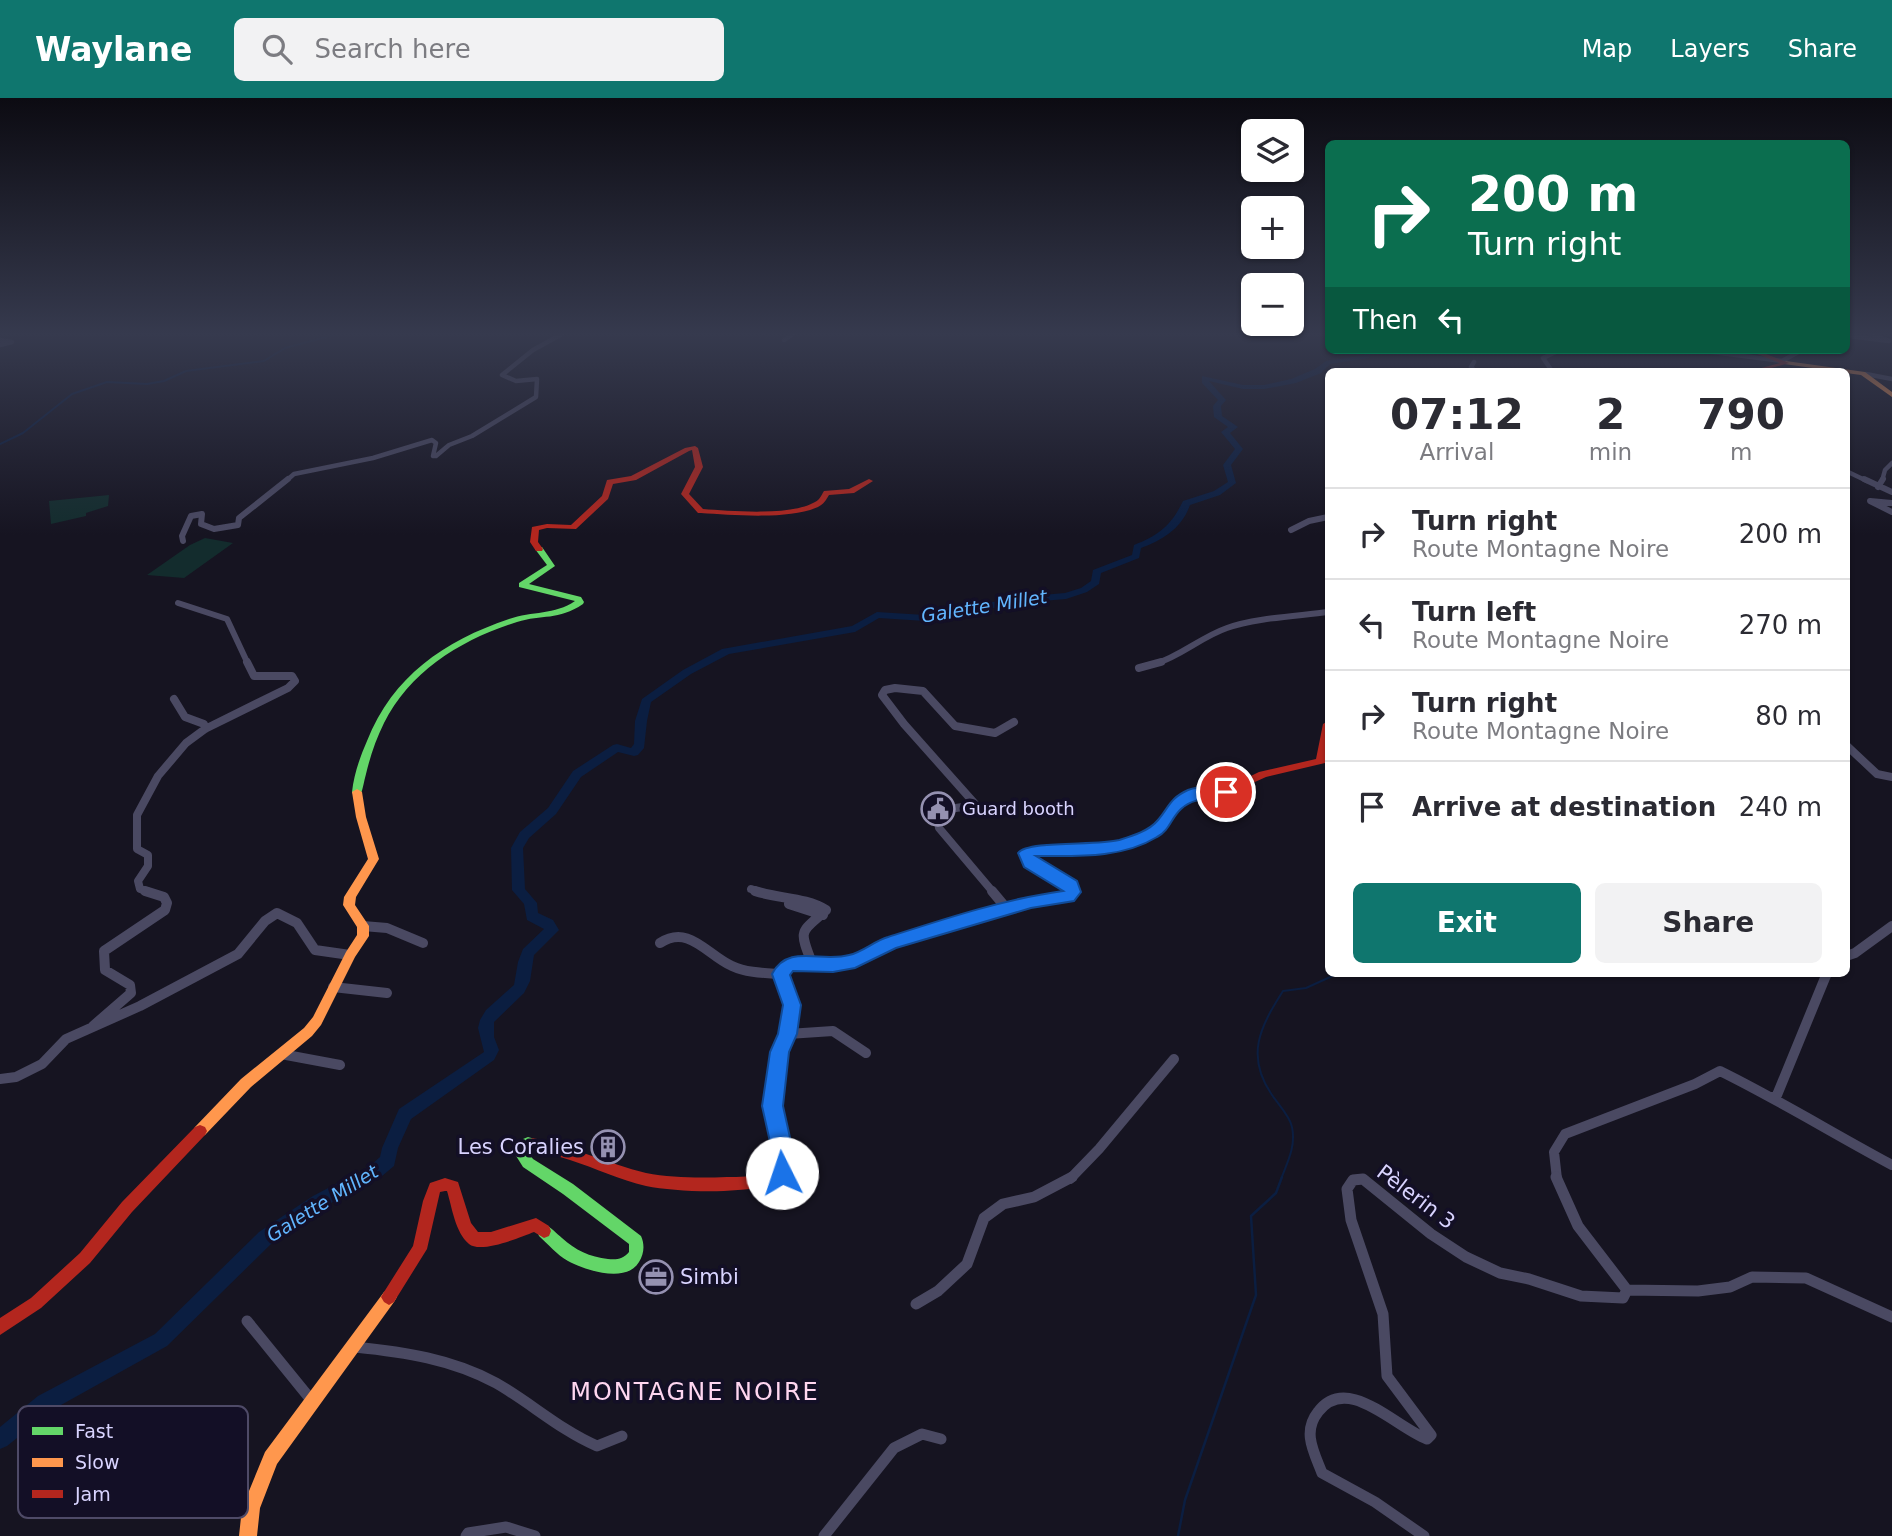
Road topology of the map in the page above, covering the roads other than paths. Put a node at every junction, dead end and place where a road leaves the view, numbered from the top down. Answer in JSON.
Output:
{"nodes":[{"id":1,"x":529,"y":401,"type":"edge"},
{"id":2,"x":1892,"y":463,"type":"edge"},
{"id":3,"x":1850,"y":473,"type":"edge"},
{"id":4,"x":869,"y":481,"type":"dead end"},
{"id":5,"x":1878,"y":487,"type":"junction"},
{"id":6,"x":1892,"y":492,"type":"edge"},
{"id":7,"x":1892,"y":503,"type":"edge"},
{"id":8,"x":1892,"y":512,"type":"edge"},
{"id":9,"x":1325,"y":518,"type":"edge"},
{"id":10,"x":1292,"y":530,"type":"dead end"},
{"id":11,"x":183,"y":541,"type":"dead end"},
{"id":12,"x":178,"y":603,"type":"dead end"},
{"id":13,"x":1325,"y":612,"type":"edge"},
{"id":14,"x":1139,"y":668,"type":"dead end"},
{"id":15,"x":174,"y":699,"type":"dead end"},
{"id":16,"x":1014,"y":722,"type":"dead end"},
{"id":17,"x":205,"y":729,"type":"junction"},
{"id":18,"x":1325,"y":739,"type":"edge"},
{"id":19,"x":1850,"y":749,"type":"edge"},
{"id":20,"x":1892,"y":777,"type":"edge"},
{"id":21,"x":751,"y":889,"type":"dead end"},
{"id":22,"x":779,"y":901,"type":"dead end"},
{"id":23,"x":1007,"y":909,"type":"junction"},
{"id":24,"x":822,"y":915,"type":"junction"},
{"id":25,"x":363,"y":926,"type":"junction"},
{"id":26,"x":1892,"y":926,"type":"edge"},
{"id":27,"x":424,"y":943,"type":"dead end"},
{"id":28,"x":660,"y":943,"type":"dead end"},
{"id":29,"x":349,"y":955,"type":"junction"},
{"id":30,"x":1850,"y":955,"type":"edge"},
{"id":31,"x":812,"y":963,"type":"junction"},
{"id":32,"x":781,"y":974,"type":"junction"},
{"id":33,"x":1825,"y":977,"type":"edge"},
{"id":34,"x":333,"y":987,"type":"junction"},
{"id":35,"x":387,"y":993,"type":"dead end"},
{"id":36,"x":93,"y":1027,"type":"junction"},
{"id":37,"x":788,"y":1034,"type":"junction"},
{"id":38,"x":866,"y":1052,"type":"dead end"},
{"id":39,"x":281,"y":1054,"type":"junction"},
{"id":40,"x":1174,"y":1059,"type":"dead end"},
{"id":41,"x":340,"y":1065,"type":"dead end"},
{"id":42,"x":0,"y":1079,"type":"edge"},
{"id":43,"x":1773,"y":1097,"type":"junction"},
{"id":44,"x":1892,"y":1165,"type":"edge"},
{"id":45,"x":1627,"y":1290,"type":"junction"},
{"id":46,"x":916,"y":1304,"type":"dead end"},
{"id":47,"x":1892,"y":1317,"type":"edge"},
{"id":48,"x":247,"y":1321,"type":"dead end"},
{"id":49,"x":0,"y":1327,"type":"edge"},
{"id":50,"x":355,"y":1347,"type":"junction"},
{"id":51,"x":312,"y":1401,"type":"junction"},
{"id":52,"x":622,"y":1436,"type":"dead end"},
{"id":53,"x":941,"y":1439,"type":"dead end"},
{"id":54,"x":248,"y":1536,"type":"edge"},
{"id":55,"x":466,"y":1536,"type":"edge"},
{"id":56,"x":535,"y":1536,"type":"edge"},
{"id":57,"x":824,"y":1536,"type":"edge"},
{"id":58,"x":1424,"y":1536,"type":"edge"}],
"edges":[{"from":1,"to":11,"type":"street"},
{"from":2,"to":5,"type":"street"},
{"from":3,"to":5,"type":"street"},
{"from":4,"to":25,"type":"street"},
{"from":5,"to":6,"type":"street"},
{"from":7,"to":8,"type":"street"},
{"from":9,"to":10,"type":"street"},
{"from":12,"to":17,"type":"street"},
{"from":13,"to":14,"type":"street"},
{"from":15,"to":17,"type":"street"},
{"from":16,"to":23,"type":"street"},
{"from":17,"to":36,"type":"street"},
{"from":18,"to":23,"type":"street"},
{"from":19,"to":20,"type":"street"},
{"from":21,"to":24,"type":"street"},
{"from":22,"to":24,"type":"street"},
{"from":23,"to":31,"type":"street"},
{"from":24,"to":31,"type":"street"},
{"from":25,"to":27,"type":"street"},
{"from":25,"to":29,"type":"street"},
{"from":26,"to":30,"type":"street"},
{"from":28,"to":32,"type":"street"},
{"from":29,"to":34,"type":"street"},
{"from":29,"to":36,"type":"street"},
{"from":31,"to":32,"type":"street"},
{"from":32,"to":37,"type":"street"},
{"from":33,"to":43,"type":"street"},
{"from":34,"to":35,"type":"street"},
{"from":34,"to":39,"type":"street"},
{"from":36,"to":42,"type":"street"},
{"from":37,"to":38,"type":"street"},
{"from":37,"to":50,"type":"street"},
{"from":39,"to":41,"type":"street"},
{"from":39,"to":49,"type":"street"},
{"from":40,"to":46,"type":"street"},
{"from":43,"to":44,"type":"street"},
{"from":43,"to":45,"type":"street"},
{"from":45,"to":47,"type":"street"},
{"from":45,"to":58,"type":"street","name":"Pèlerin 3"},
{"from":48,"to":51,"type":"street"},
{"from":50,"to":51,"type":"street"},
{"from":50,"to":52,"type":"street"},
{"from":51,"to":54,"type":"street"},
{"from":53,"to":57,"type":"street"},
{"from":55,"to":56,"type":"street"}]}
